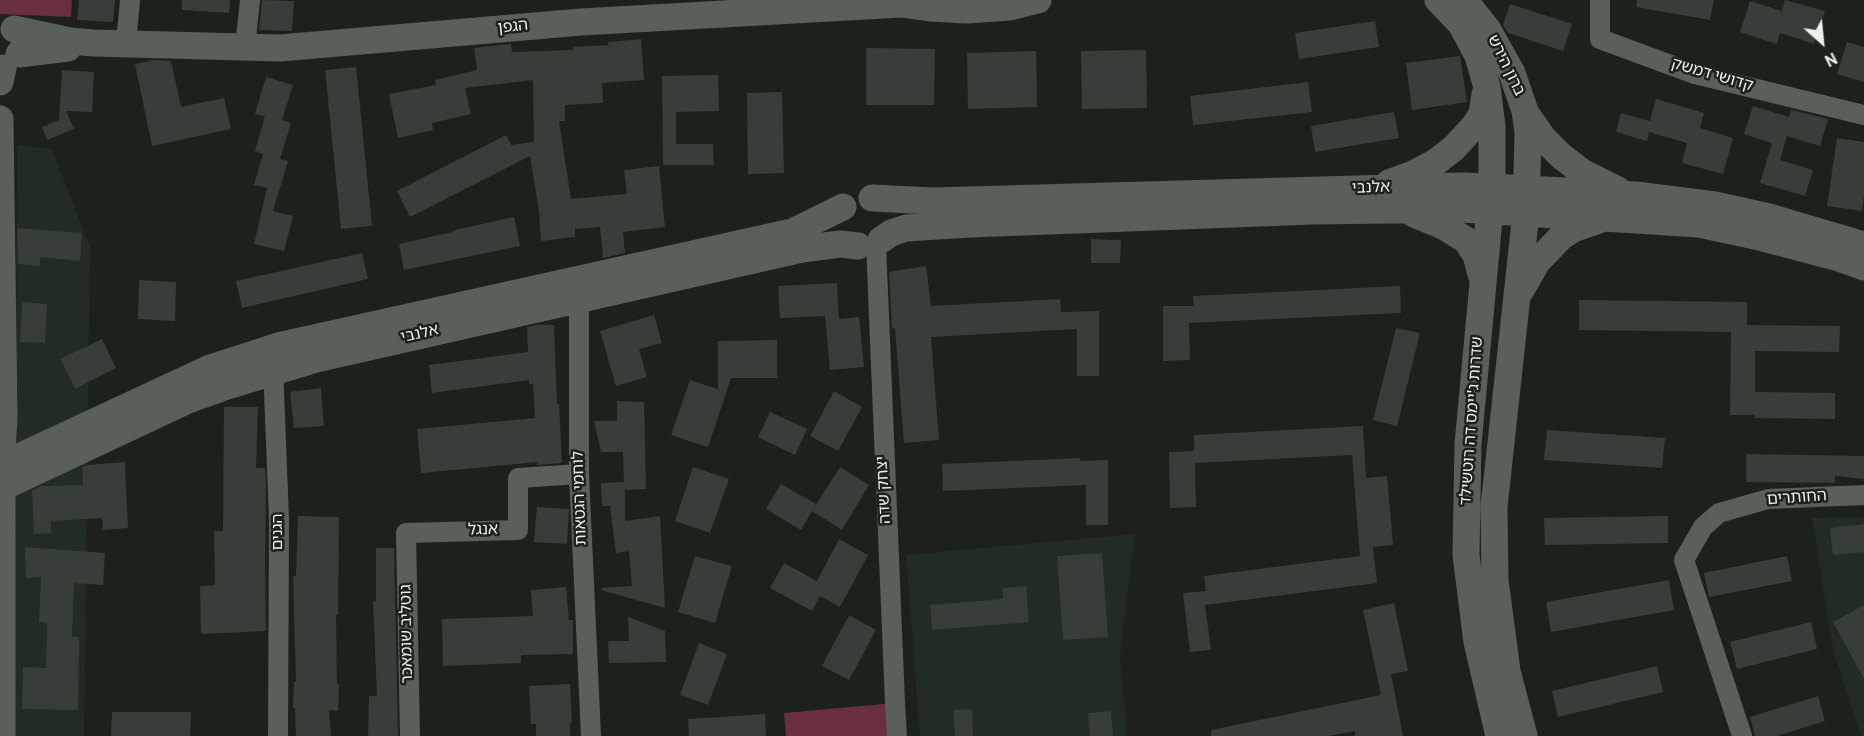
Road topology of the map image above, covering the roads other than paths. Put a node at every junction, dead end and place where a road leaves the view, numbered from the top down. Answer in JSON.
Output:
{"nodes":[{"id":1,"x":130,"y":0,"type":"edge"},
{"id":2,"x":250,"y":0,"type":"edge"},
{"id":3,"x":1038,"y":0,"type":"edge"},
{"id":4,"x":1438,"y":0,"type":"edge"},
{"id":5,"x":1464,"y":0,"type":"edge"},
{"id":6,"x":1600,"y":0,"type":"edge"},
{"id":7,"x":894,"y":2,"type":"edge"},
{"id":8,"x":967,"y":5,"type":"edge"},
{"id":9,"x":126,"y":44,"type":"junction"},
{"id":10,"x":245,"y":48,"type":"junction"},
{"id":11,"x":6,"y":53,"type":"edge"},
{"id":12,"x":1487,"y":87,"type":"junction"},
{"id":13,"x":1525,"y":111,"type":"junction"},
{"id":14,"x":1864,"y":116,"type":"edge"},
{"id":15,"x":0,"y":119,"type":"edge"},
{"id":16,"x":1636,"y":195,"type":"junction"},
{"id":17,"x":872,"y":198,"type":"junction"},
{"id":18,"x":1490,"y":199,"type":"junction"},
{"id":19,"x":1378,"y":200,"type":"junction"},
{"id":20,"x":1526,"y":201,"type":"junction"},
{"id":21,"x":843,"y":207,"type":"junction"},
{"id":22,"x":1609,"y":218,"type":"junction"},
{"id":23,"x":871,"y":243,"type":"junction"},
{"id":24,"x":1864,"y":245,"type":"edge"},
{"id":25,"x":1864,"y":267,"type":"edge"},
{"id":26,"x":607,"y":272,"type":"junction"},
{"id":27,"x":1483,"y":283,"type":"junction"},
{"id":28,"x":1516,"y":299,"type":"junction"},
{"id":29,"x":579,"y":300,"type":"junction"},
{"id":30,"x":297,"y":340,"type":"junction"},
{"id":31,"x":273,"y":371,"type":"junction"},
{"id":32,"x":4,"y":418,"type":"junction"},
{"id":33,"x":59,"y":438,"type":"junction"},
{"id":34,"x":579,"y":474,"type":"junction"},
{"id":35,"x":1,"y":477,"type":"edge"},
{"id":36,"x":1864,"y":495,"type":"edge"},
{"id":37,"x":406,"y":533,"type":"joint"},
{"id":38,"x":2,"y":736,"type":"edge"},
{"id":39,"x":278,"y":736,"type":"edge"},
{"id":40,"x":410,"y":736,"type":"edge"},
{"id":41,"x":591,"y":736,"type":"edge"},
{"id":42,"x":897,"y":736,"type":"edge"},
{"id":43,"x":1499,"y":736,"type":"edge"},
{"id":44,"x":1524,"y":736,"type":"edge"},
{"id":45,"x":1742,"y":736,"type":"edge"}],
"edges":[{"from":1,"to":9,"type":"street"},
{"from":2,"to":10,"type":"street"},
{"from":3,"to":8,"type":"street"},
{"from":4,"to":12,"type":"street","name":"ברון הירש"},
{"from":5,"to":13,"type":"street","name":"ברון הירש"},
{"from":6,"to":14,"type":"street","name":"קדושי דמשק"},
{"from":7,"to":8,"type":"street","name":"הגפן"},
{"from":7,"to":10,"type":"street","name":"הגפן"},
{"from":9,"to":10,"type":"street","name":"הגפן"},
{"from":9,"to":11,"type":"street","name":"הגפן"},
{"from":12,"to":18,"type":"street","name":"ברון הירש"},
{"from":12,"to":19,"type":"street"},
{"from":13,"to":16,"type":"street"},
{"from":13,"to":20,"type":"street","name":"ברון הירש"},
{"from":15,"to":32,"type":"street"},
{"from":16,"to":20,"type":"street","name":"אלנבי"},
{"from":16,"to":24,"type":"street","name":"אלנבי"},
{"from":17,"to":19,"type":"street","name":"אלנבי"},
{"from":17,"to":21,"type":"street","name":"אלנבי"},
{"from":17,"to":23,"type":"street"},
{"from":18,"to":19,"type":"street","name":"אלנבי"},
{"from":18,"to":20,"type":"street","name":"אלנבי"},
{"from":18,"to":27,"type":"street","name":"שדרות ג'יימס דה רוטשילד"},
{"from":19,"to":23,"type":"street","name":"אלנבי"},
{"from":19,"to":27,"type":"street"},
{"from":20,"to":22,"type":"street","name":"אלנבי"},
{"from":20,"to":28,"type":"street","name":"שדרות ג'יימס דה רוטשילד"},
{"from":21,"to":23,"type":"street"},
{"from":21,"to":26,"type":"street","name":"אלנבי"},
{"from":22,"to":25,"type":"street","name":"אלנבי"},
{"from":22,"to":28,"type":"street"},
{"from":23,"to":29,"type":"street","name":"אלנבי"},
{"from":23,"to":42,"type":"street","name":"יצחק שדה"},
{"from":26,"to":29,"type":"street"},
{"from":26,"to":30,"type":"street","name":"אלנבי"},
{"from":27,"to":43,"type":"street","name":"שדרות ג'יימס דה רוטשילד"},
{"from":28,"to":44,"type":"street","name":"שדרות ג'יימס דה רוטשילד"},
{"from":29,"to":31,"type":"street","name":"אלנבי"},
{"from":29,"to":34,"type":"street","name":"לוחמי הגטאות"},
{"from":30,"to":31,"type":"street","name":"הגנים"},
{"from":30,"to":33,"type":"street","name":"אלנבי"},
{"from":31,"to":35,"type":"street","name":"אלנבי"},
{"from":31,"to":39,"type":"street","name":"הגנים"},
{"from":32,"to":33,"type":"street"},
{"from":32,"to":35,"type":"street"},
{"from":33,"to":35,"type":"street","name":"אלנבי"},
{"from":34,"to":37,"type":"street","name":"אנגל"},
{"from":34,"to":41,"type":"street","name":"לוחמי הגטאות"},
{"from":35,"to":38,"type":"street"},
{"from":36,"to":45,"type":"street","name":"החותרים"},
{"from":37,"to":40,"type":"street","name":"גוטליב שומאכר"}]}
